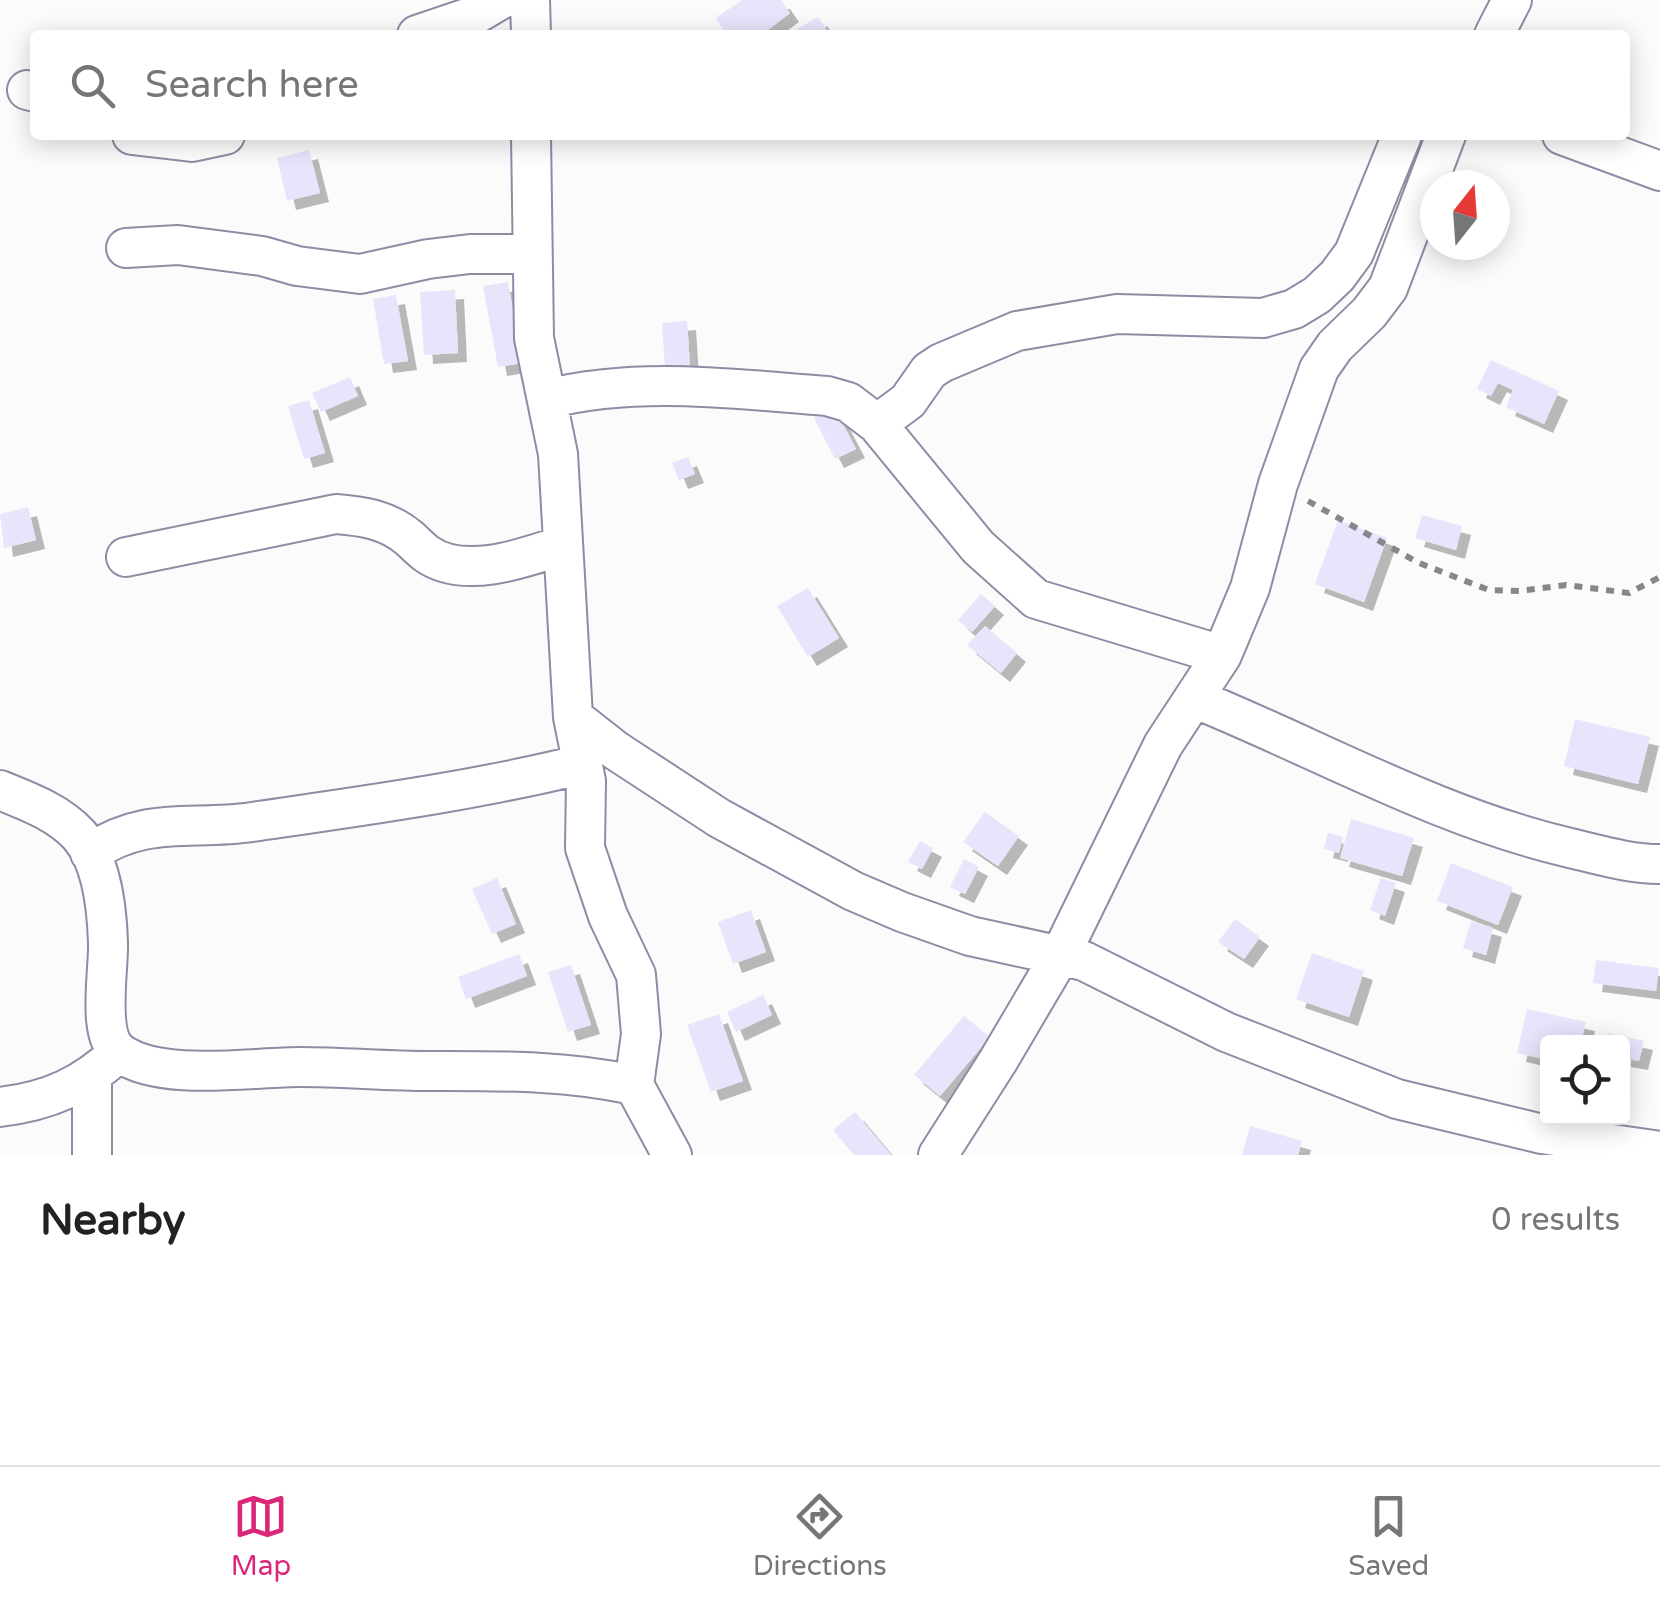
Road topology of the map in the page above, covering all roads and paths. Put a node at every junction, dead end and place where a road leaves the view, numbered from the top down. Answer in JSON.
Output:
{"nodes":[{"id":1,"x":500,"y":0,"type":"edge"},
{"id":2,"x":530,"y":0,"type":"edge"},
{"id":3,"x":1512,"y":0,"type":"edge"},
{"id":4,"x":432,"y":30,"type":"edge"},
{"id":5,"x":531,"y":30,"type":"edge"},
{"id":6,"x":1497,"y":30,"type":"edge"},
{"id":7,"x":175,"y":140,"type":"edge"},
{"id":8,"x":202,"y":140,"type":"edge"},
{"id":9,"x":530,"y":140,"type":"edge"},
{"id":10,"x":1400,"y":140,"type":"edge"},
{"id":11,"x":1444,"y":140,"type":"edge"},
{"id":12,"x":1576,"y":140,"type":"edge"},
{"id":13,"x":1660,"y":171,"type":"edge"},
{"id":14,"x":126,"y":248,"type":"dead end"},
{"id":15,"x":532,"y":254,"type":"junction"},
{"id":16,"x":547,"y":399,"type":"junction"},
{"id":17,"x":877,"y":424,"type":"junction"},
{"id":18,"x":1278,"y":484,"type":"junction"},
{"id":19,"x":563,"y":545,"type":"junction"},
{"id":20,"x":126,"y":556,"type":"dead end"},
{"id":21,"x":1660,"y":576,"type":"edge"},
{"id":22,"x":1222,"y":655,"type":"junction"},
{"id":23,"x":1196,"y":699,"type":"junction"},
{"id":24,"x":574,"y":717,"type":"junction"},
{"id":25,"x":582,"y":764,"type":"junction"},
{"id":26,"x":0,"y":790,"type":"edge"},
{"id":27,"x":90,"y":853,"type":"junction"},
{"id":28,"x":1660,"y":864,"type":"edge"},
{"id":29,"x":1061,"y":954,"type":"junction"},
{"id":30,"x":105,"y":1065,"type":"junction"},
{"id":31,"x":634,"y":1085,"type":"junction"},
{"id":32,"x":0,"y":1107,"type":"edge"},
{"id":33,"x":1660,"y":1151,"type":"edge"},
{"id":34,"x":92,"y":1155,"type":"edge"},
{"id":35,"x":672,"y":1155,"type":"edge"},
{"id":36,"x":938,"y":1155,"type":"edge"}],
"edges":[{"from":1,"to":4,"type":"street"},
{"from":2,"to":5,"type":"street"},
{"from":3,"to":6,"type":"street"},
{"from":7,"to":8,"type":"street"},
{"from":9,"to":15,"type":"street"},
{"from":10,"to":17,"type":"street"},
{"from":11,"to":18,"type":"street"},
{"from":12,"to":13,"type":"street"},
{"from":14,"to":15,"type":"street"},
{"from":15,"to":16,"type":"street"},
{"from":16,"to":17,"type":"street"},
{"from":16,"to":19,"type":"street"},
{"from":17,"to":22,"type":"street"},
{"from":18,"to":21,"type":"path"},
{"from":18,"to":22,"type":"street"},
{"from":19,"to":20,"type":"street"},
{"from":19,"to":24,"type":"street"},
{"from":22,"to":23,"type":"street"},
{"from":23,"to":28,"type":"street"},
{"from":23,"to":29,"type":"street"},
{"from":24,"to":25,"type":"street"},
{"from":24,"to":29,"type":"street"},
{"from":25,"to":27,"type":"street"},
{"from":25,"to":31,"type":"street"},
{"from":26,"to":27,"type":"street"},
{"from":27,"to":30,"type":"street"},
{"from":29,"to":33,"type":"street"},
{"from":29,"to":36,"type":"street"},
{"from":30,"to":31,"type":"street"},
{"from":30,"to":32,"type":"street"},
{"from":30,"to":34,"type":"street"},
{"from":31,"to":35,"type":"street"}]}
